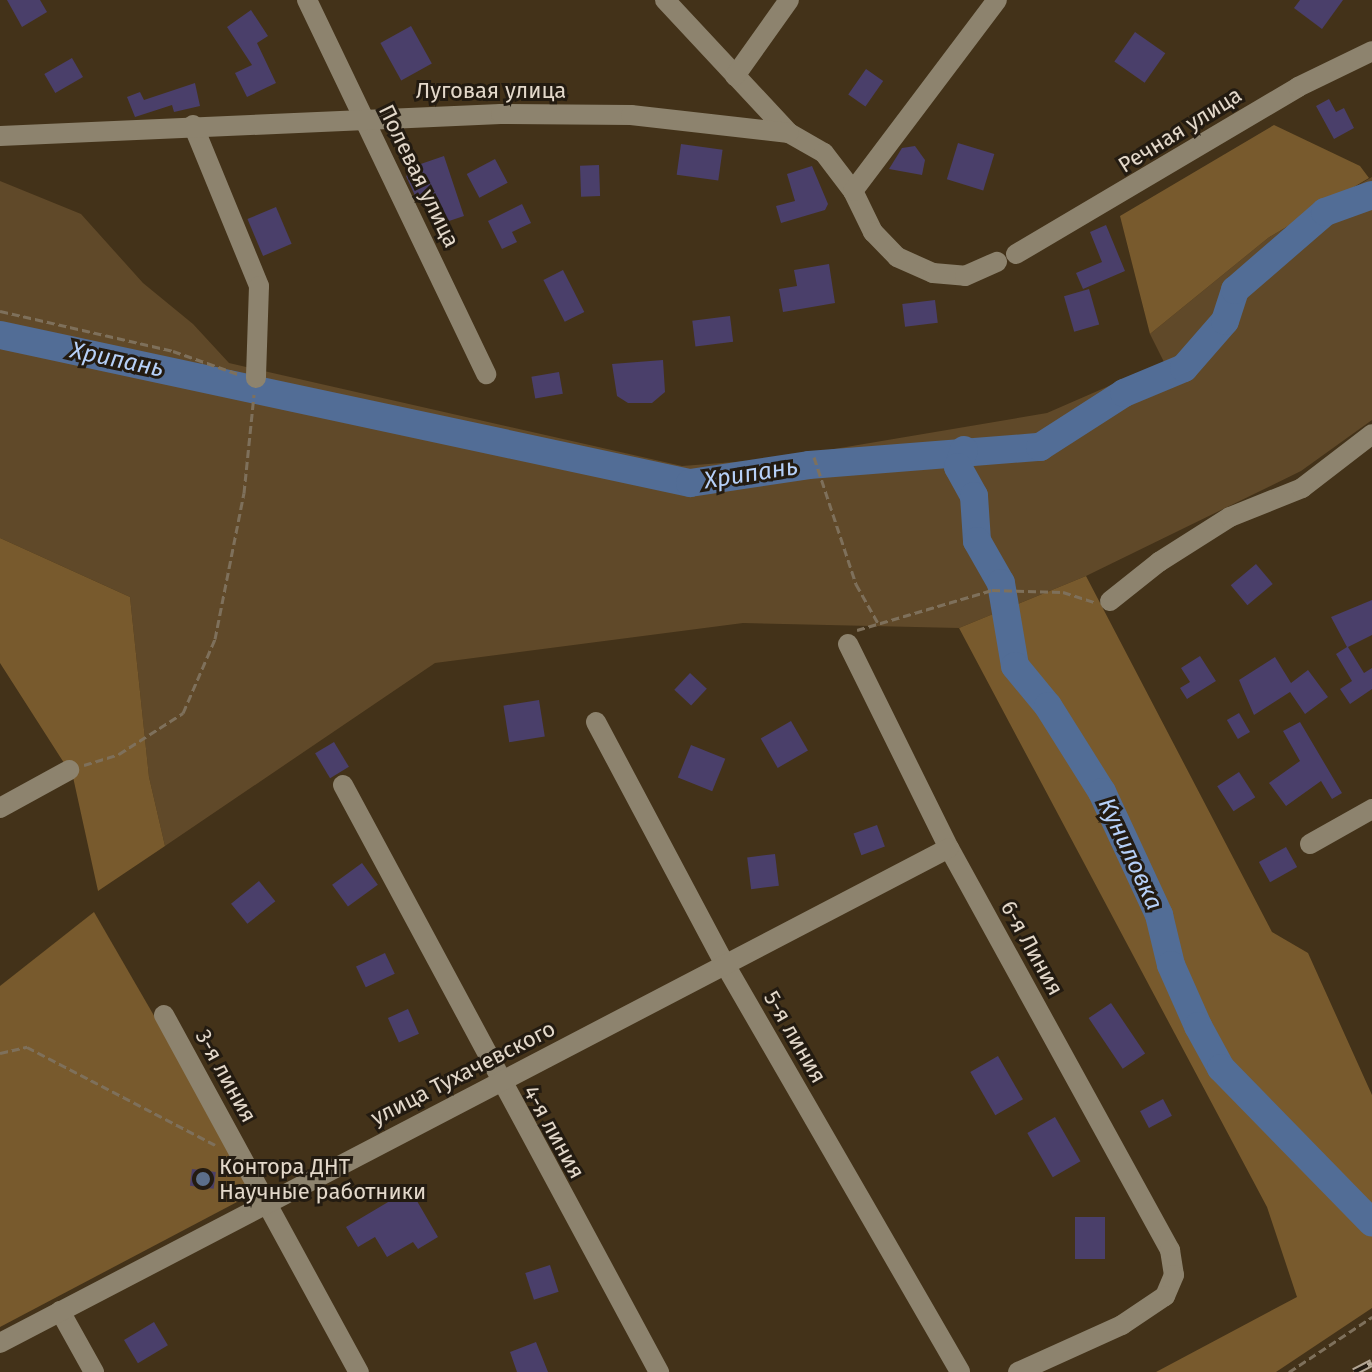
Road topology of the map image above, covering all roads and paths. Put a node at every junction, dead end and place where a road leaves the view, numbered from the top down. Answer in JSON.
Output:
{"nodes":[{"id":1,"x":307,"y":0,"type":"edge"},
{"id":2,"x":665,"y":0,"type":"edge"},
{"id":3,"x":789,"y":0,"type":"edge"},
{"id":4,"x":997,"y":0,"type":"edge"},
{"id":5,"x":1372,"y":51,"type":"edge"},
{"id":6,"x":735,"y":76,"type":"junction"},
{"id":7,"x":363,"y":117,"type":"junction"},
{"id":8,"x":193,"y":125,"type":"junction"},
{"id":9,"x":789,"y":133,"type":"junction"},
{"id":10,"x":0,"y":136,"type":"edge"},
{"id":11,"x":853,"y":191,"type":"junction"},
{"id":12,"x":0,"y":311,"type":"edge"},
{"id":13,"x":486,"y":374,"type":"dead end"},
{"id":14,"x":256,"y":378,"type":"junction"},
{"id":15,"x":1372,"y":434,"type":"edge"},
{"id":16,"x":814,"y":457,"type":"dead end"},
{"id":17,"x":1110,"y":601,"type":"joint"},
{"id":18,"x":878,"y":623,"type":"junction"},
{"id":19,"x":848,"y":644,"type":"joint"},
{"id":20,"x":596,"y":722,"type":"dead end"},
{"id":21,"x":69,"y":770,"type":"joint"},
{"id":22,"x":343,"y":785,"type":"dead end"},
{"id":23,"x":0,"y":808,"type":"edge"},
{"id":24,"x":1372,"y":809,"type":"edge"},
{"id":25,"x":1310,"y":844,"type":"dead end"},
{"id":26,"x":949,"y":848,"type":"junction"},
{"id":27,"x":727,"y":968,"type":"junction"},
{"id":28,"x":164,"y":1015,"type":"dead end"},
{"id":29,"x":0,"y":1053,"type":"edge"},
{"id":30,"x":498,"y":1080,"type":"junction"},
{"id":31,"x":219,"y":1147,"type":"dead end"},
{"id":32,"x":266,"y":1201,"type":"junction"},
{"id":33,"x":60,"y":1311,"type":"junction"},
{"id":34,"x":1372,"y":1317,"type":"edge"},
{"id":35,"x":0,"y":1343,"type":"edge"},
{"id":36,"x":94,"y":1372,"type":"edge"},
{"id":37,"x":359,"y":1372,"type":"edge"},
{"id":38,"x":659,"y":1372,"type":"edge"},
{"id":39,"x":960,"y":1372,"type":"edge"},
{"id":40,"x":1018,"y":1372,"type":"edge"},
{"id":41,"x":1289,"y":1372,"type":"edge"}],
"edges":[{"from":1,"to":7,"type":"street","name":"Полевая улица"},
{"from":2,"to":6,"type":"street"},
{"from":3,"to":6,"type":"street"},
{"from":4,"to":11,"type":"street"},
{"from":5,"to":11,"type":"street","name":"Речная улица"},
{"from":6,"to":9,"type":"street"},
{"from":7,"to":8,"type":"street","name":"Луговая улица"},
{"from":7,"to":9,"type":"street","name":"Луговая улица"},
{"from":7,"to":13,"type":"street","name":"Полевая улица"},
{"from":8,"to":10,"type":"street","name":"Луговая улица"},
{"from":8,"to":14,"type":"street"},
{"from":9,"to":11,"type":"street","name":"Речная улица"},
{"from":12,"to":14,"type":"path"},
{"from":14,"to":21,"type":"path"},
{"from":15,"to":17,"type":"street"},
{"from":16,"to":18,"type":"path"},
{"from":17,"to":18,"type":"path"},
{"from":18,"to":19,"type":"path"},
{"from":19,"to":26,"type":"street","name":"6-я Линия"},
{"from":20,"to":27,"type":"street","name":"5-я линия"},
{"from":21,"to":23,"type":"street"},
{"from":22,"to":30,"type":"street","name":"4-я линия"},
{"from":24,"to":25,"type":"street"},
{"from":26,"to":27,"type":"street","name":"улица Тухачевского"},
{"from":26,"to":40,"type":"street","name":"6-я Линия"},
{"from":27,"to":30,"type":"street","name":"улица Тухачевского"},
{"from":27,"to":39,"type":"street","name":"5-я линия"},
{"from":28,"to":32,"type":"street","name":"3-я линия"},
{"from":29,"to":31,"type":"path"},
{"from":30,"to":32,"type":"street","name":"улица Тухачевского"},
{"from":30,"to":38,"type":"street","name":"4-я линия"},
{"from":32,"to":33,"type":"street","name":"улица Тухачевского"},
{"from":32,"to":37,"type":"street","name":"3-я линия"},
{"from":33,"to":35,"type":"street","name":"улица Тухачевского"},
{"from":33,"to":36,"type":"street"},
{"from":34,"to":41,"type":"path"}]}
